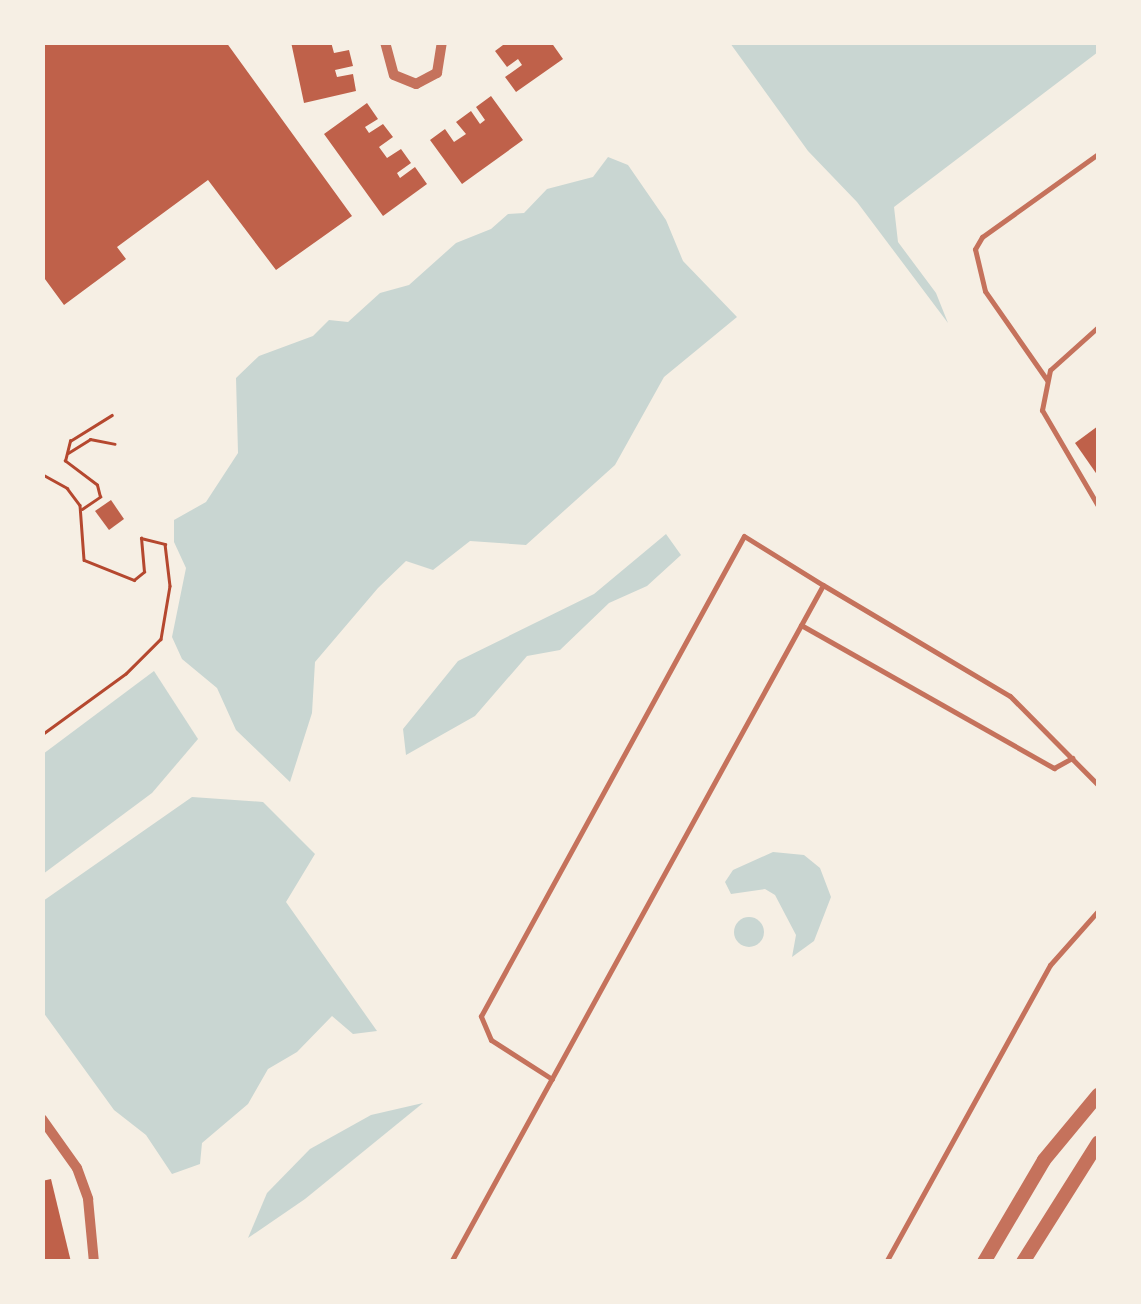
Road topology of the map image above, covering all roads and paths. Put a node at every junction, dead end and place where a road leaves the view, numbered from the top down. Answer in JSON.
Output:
{"nodes":[{"id":1,"x":385,"y":42,"type":"edge"},
{"id":2,"x":442,"y":42,"type":"edge"},
{"id":3,"x":1098,"y":154,"type":"edge"},
{"id":4,"x":1098,"y":327,"type":"edge"},
{"id":5,"x":1047,"y":380,"type":"junction"},
{"id":6,"x":112,"y":415,"type":"dead end"},
{"id":7,"x":115,"y":444,"type":"dead end"},
{"id":8,"x":66,"y":454,"type":"junction"},
{"id":9,"x":42,"y":474,"type":"edge"},
{"id":10,"x":1098,"y":506,"type":"edge"},
{"id":11,"x":81,"y":510,"type":"junction"},
{"id":12,"x":822,"y":585,"type":"junction"},
{"id":13,"x":800,"y":625,"type":"junction"},
{"id":14,"x":42,"y":735,"type":"edge"},
{"id":15,"x":1072,"y":758,"type":"junction"},
{"id":16,"x":1098,"y":785,"type":"edge"},
{"id":17,"x":1098,"y":911,"type":"edge"},
{"id":18,"x":552,"y":1079,"type":"junction"},
{"id":19,"x":1098,"y":1095,"type":"edge"},
{"id":20,"x":42,"y":1118,"type":"edge"},
{"id":21,"x":1098,"y":1144,"type":"edge"},
{"id":22,"x":94,"y":1262,"type":"edge"},
{"id":23,"x":451,"y":1262,"type":"edge"},
{"id":24,"x":886,"y":1262,"type":"edge"},
{"id":25,"x":984,"y":1262,"type":"edge"},
{"id":26,"x":1024,"y":1262,"type":"edge"}],
"edges":[{"from":1,"to":2,"type":"street"},
{"from":3,"to":5,"type":"lane"},
{"from":4,"to":5,"type":"lane"},
{"from":5,"to":10,"type":"lane"},
{"from":6,"to":8,"type":"path"},
{"from":7,"to":8,"type":"path"},
{"from":8,"to":11,"type":"path"},
{"from":9,"to":11,"type":"path"},
{"from":11,"to":14,"type":"path"},
{"from":12,"to":13,"type":"lane"},
{"from":12,"to":15,"type":"lane"},
{"from":12,"to":18,"type":"lane"},
{"from":13,"to":15,"type":"lane"},
{"from":13,"to":18,"type":"lane"},
{"from":15,"to":16,"type":"lane"},
{"from":17,"to":24,"type":"lane"},
{"from":18,"to":23,"type":"lane"},
{"from":19,"to":25,"type":"street"},
{"from":20,"to":22,"type":"street"},
{"from":21,"to":26,"type":"street"}]}
